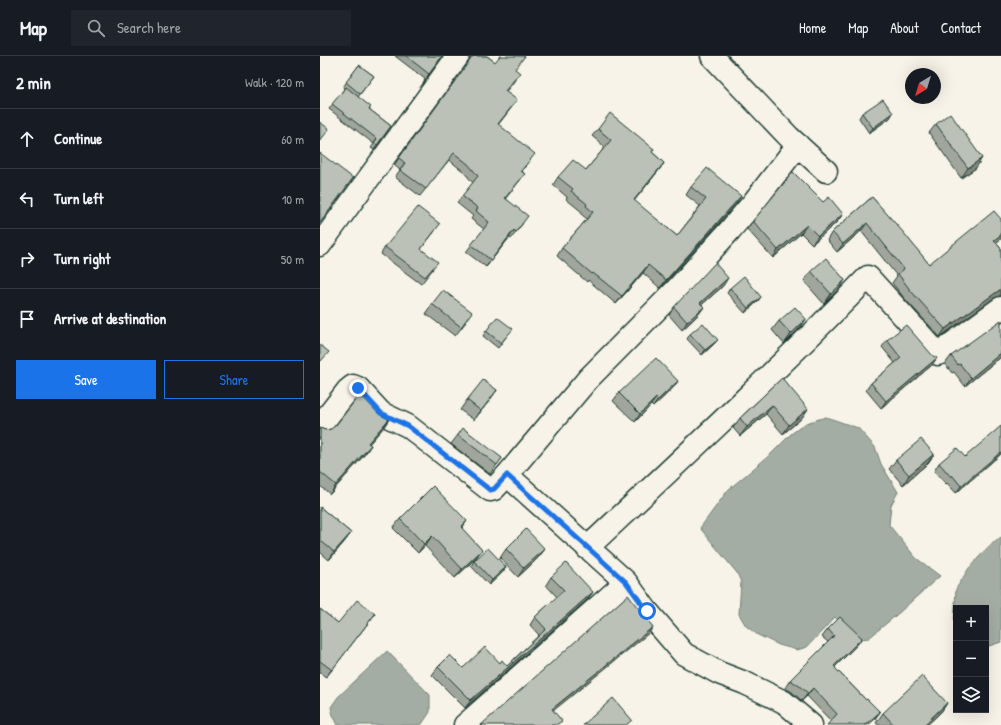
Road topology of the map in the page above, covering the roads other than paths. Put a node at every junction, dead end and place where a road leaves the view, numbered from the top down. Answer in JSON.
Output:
{"nodes":[{"id":1,"x":458,"y":56,"type":"edge"},
{"id":2,"x":712,"y":56,"type":"edge"},
{"id":3,"x":798,"y":145,"type":"junction"},
{"id":4,"x":826,"y":172,"type":"dead end"},
{"id":5,"x":320,"y":245,"type":"edge"},
{"id":6,"x":1001,"y":308,"type":"edge"},
{"id":7,"x":320,"y":426,"type":"edge"},
{"id":8,"x":507,"y":475,"type":"junction"},
{"id":9,"x":587,"y":548,"type":"junction"},
{"id":10,"x":626,"y":582,"type":"junction"},
{"id":11,"x":464,"y":725,"type":"edge"},
{"id":12,"x":811,"y":725,"type":"edge"}],
"edges":[{"from":1,"to":5,"type":"street"},
{"from":2,"to":3,"type":"street"},
{"from":3,"to":4,"type":"street"},
{"from":3,"to":8,"type":"street"},
{"from":6,"to":9,"type":"street"},
{"from":7,"to":8,"type":"street"},
{"from":8,"to":9,"type":"street"},
{"from":9,"to":10,"type":"street"},
{"from":10,"to":11,"type":"street"},
{"from":10,"to":12,"type":"street"}]}
